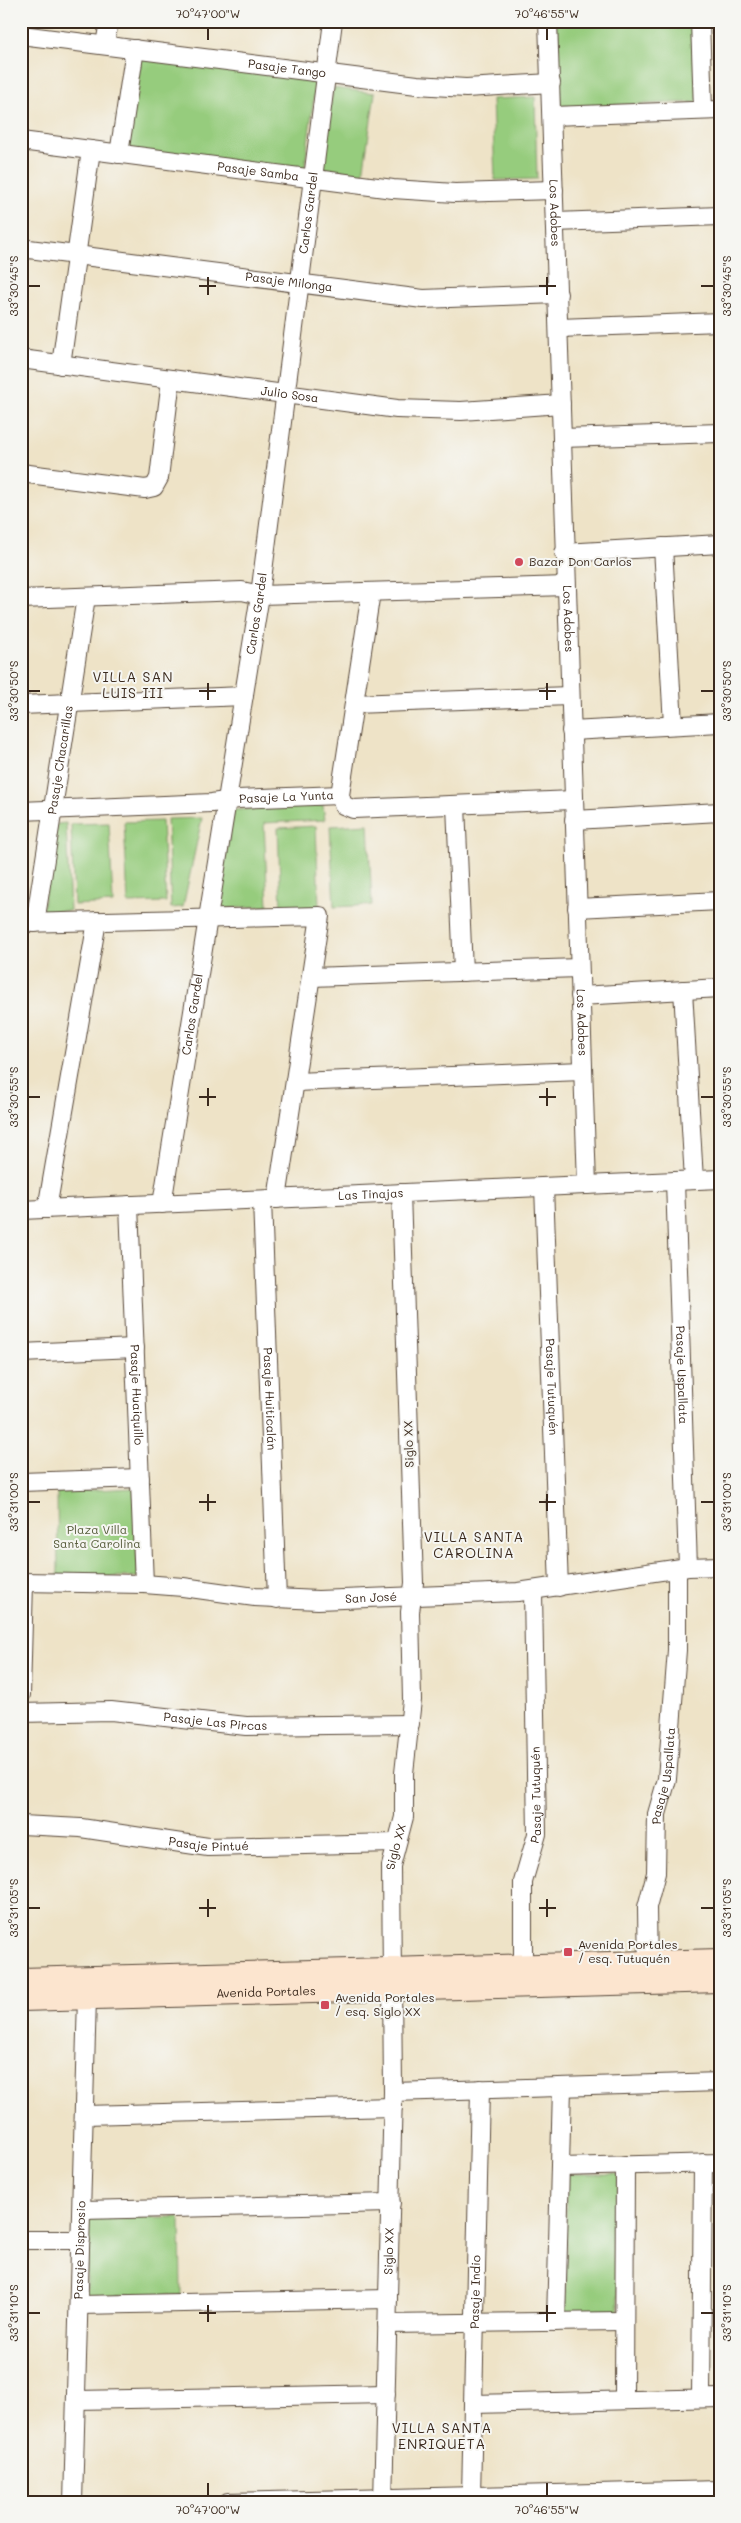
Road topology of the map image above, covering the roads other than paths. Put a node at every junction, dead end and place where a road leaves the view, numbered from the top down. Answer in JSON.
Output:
{"nodes":[{"id":1,"x":108,"y":21,"type":"edge"},
{"id":2,"x":333,"y":21,"type":"edge"},
{"id":3,"x":548,"y":21,"type":"edge"},
{"id":4,"x":700,"y":21,"type":"edge"},
{"id":5,"x":21,"y":35,"type":"edge"},
{"id":6,"x":106,"y":45,"type":"junction"},
{"id":7,"x":135,"y":49,"type":"junction"},
{"id":8,"x":326,"y":75,"type":"junction"},
{"id":9,"x":551,"y":83,"type":"junction"},
{"id":10,"x":711,"y":110,"type":"edge"},
{"id":11,"x":552,"y":116,"type":"junction"},
{"id":12,"x":21,"y":141,"type":"edge"},
{"id":13,"x":91,"y":150,"type":"junction"},
{"id":14,"x":119,"y":154,"type":"junction"},
{"id":15,"x":313,"y":179,"type":"junction"},
{"id":16,"x":554,"y":190,"type":"junction"},
{"id":17,"x":720,"y":216,"type":"edge"},
{"id":18,"x":556,"y":222,"type":"junction"},
{"id":19,"x":21,"y":248,"type":"edge"},
{"id":20,"x":77,"y":255,"type":"junction"},
{"id":21,"x":299,"y":285,"type":"junction"},
{"id":22,"x":558,"y":294,"type":"junction"},
{"id":23,"x":720,"y":322,"type":"edge"},
{"id":24,"x":559,"y":328,"type":"junction"},
{"id":25,"x":21,"y":360,"type":"edge"},
{"id":26,"x":62,"y":365,"type":"junction"},
{"id":27,"x":172,"y":379,"type":"junction"},
{"id":28,"x":286,"y":394,"type":"junction"},
{"id":29,"x":561,"y":404,"type":"junction"},
{"id":30,"x":720,"y":433,"type":"edge"},
{"id":31,"x":562,"y":438,"type":"junction"},
{"id":32,"x":21,"y":473,"type":"edge"},
{"id":33,"x":720,"y":544,"type":"edge"},
{"id":34,"x":663,"y":547,"type":"junction"},
{"id":35,"x":564,"y":553,"type":"junction"},
{"id":36,"x":566,"y":586,"type":"junction"},
{"id":37,"x":371,"y":592,"type":"junction"},
{"id":38,"x":260,"y":595,"type":"junction"},
{"id":39,"x":86,"y":597,"type":"junction"},
{"id":40,"x":21,"y":599,"type":"edge"},
{"id":41,"x":244,"y":696,"type":"junction"},
{"id":42,"x":569,"y":696,"type":"junction"},
{"id":43,"x":70,"y":703,"type":"junction"},
{"id":44,"x":354,"y":704,"type":"junction"},
{"id":45,"x":21,"y":705,"type":"edge"},
{"id":46,"x":720,"y":723,"type":"edge"},
{"id":47,"x":673,"y":725,"type":"junction"},
{"id":48,"x":571,"y":731,"type":"junction"},
{"id":49,"x":340,"y":795,"type":"junction"},
{"id":50,"x":573,"y":800,"type":"junction"},
{"id":51,"x":226,"y":801,"type":"junction"},
{"id":52,"x":456,"y":805,"type":"junction"},
{"id":53,"x":53,"y":810,"type":"junction"},
{"id":54,"x":21,"y":811,"type":"edge"},
{"id":55,"x":720,"y":812,"type":"edge"},
{"id":56,"x":574,"y":820,"type":"junction"},
{"id":57,"x":720,"y":901,"type":"edge"},
{"id":58,"x":577,"y":908,"type":"junction"},
{"id":59,"x":208,"y":917,"type":"junction"},
{"id":60,"x":97,"y":920,"type":"junction"},
{"id":61,"x":28,"y":923,"type":"edge"},
{"id":62,"x":579,"y":968,"type":"junction"},
{"id":63,"x":463,"y":972,"type":"junction"},
{"id":64,"x":311,"y":977,"type":"junction"},
{"id":65,"x":720,"y":988,"type":"edge"},
{"id":66,"x":683,"y":990,"type":"junction"},
{"id":67,"x":580,"y":996,"type":"junction"},
{"id":68,"x":583,"y":1071,"type":"junction"},
{"id":69,"x":295,"y":1082,"type":"junction"},
{"id":70,"x":720,"y":1179,"type":"edge"},
{"id":71,"x":694,"y":1180,"type":"junction"},
{"id":72,"x":674,"y":1181,"type":"junction"},
{"id":73,"x":586,"y":1185,"type":"junction"},
{"id":74,"x":544,"y":1187,"type":"junction"},
{"id":75,"x":401,"y":1193,"type":"junction"},
{"id":76,"x":270,"y":1199,"type":"junction"},
{"id":77,"x":162,"y":1204,"type":"junction"},
{"id":78,"x":129,"y":1206,"type":"junction"},
{"id":79,"x":46,"y":1209,"type":"junction"},
{"id":80,"x":21,"y":1210,"type":"edge"},
{"id":81,"x":135,"y":1348,"type":"junction"},
{"id":82,"x":21,"y":1353,"type":"edge"},
{"id":83,"x":140,"y":1478,"type":"junction"},
{"id":84,"x":21,"y":1482,"type":"edge"},
{"id":85,"x":720,"y":1566,"type":"edge"},
{"id":86,"x":683,"y":1568,"type":"junction"},
{"id":87,"x":23,"y":1582,"type":"edge"},
{"id":88,"x":144,"y":1584,"type":"junction"},
{"id":89,"x":559,"y":1587,"type":"junction"},
{"id":90,"x":533,"y":1590,"type":"junction"},
{"id":91,"x":412,"y":1597,"type":"junction"},
{"id":92,"x":277,"y":1599,"type":"junction"},
{"id":93,"x":21,"y":1695,"type":"edge"},
{"id":94,"x":21,"y":1713,"type":"edge"},
{"id":95,"x":410,"y":1724,"type":"junction"},
{"id":96,"x":21,"y":1825,"type":"edge"},
{"id":97,"x":396,"y":1843,"type":"junction"},
{"id":98,"x":720,"y":1961,"type":"edge"},
{"id":99,"x":523,"y":1967,"type":"junction"},
{"id":100,"x":648,"y":1973,"type":"junction"},
{"id":101,"x":393,"y":1979,"type":"junction"},
{"id":102,"x":21,"y":1980,"type":"edge"},
{"id":103,"x":720,"y":1980,"type":"edge"},
{"id":104,"x":87,"y":1997,"type":"junction"},
{"id":105,"x":21,"y":1999,"type":"edge"},
{"id":106,"x":720,"y":2082,"type":"edge"},
{"id":107,"x":562,"y":2087,"type":"junction"},
{"id":108,"x":480,"y":2090,"type":"junction"},
{"id":109,"x":393,"y":2099,"type":"junction"},
{"id":110,"x":84,"y":2116,"type":"junction"},
{"id":111,"x":712,"y":2163,"type":"edge"},
{"id":112,"x":625,"y":2165,"type":"junction"},
{"id":113,"x":560,"y":2167,"type":"junction"},
{"id":114,"x":391,"y":2203,"type":"junction"},
{"id":115,"x":82,"y":2210,"type":"junction"},
{"id":116,"x":21,"y":2240,"type":"edge"},
{"id":117,"x":81,"y":2240,"type":"junction"},
{"id":118,"x":388,"y":2299,"type":"junction"},
{"id":119,"x":79,"y":2305,"type":"junction"},
{"id":120,"x":624,"y":2321,"type":"junction"},
{"id":121,"x":556,"y":2322,"type":"junction"},
{"id":122,"x":475,"y":2323,"type":"junction"},
{"id":123,"x":388,"y":2324,"type":"junction"},
{"id":124,"x":386,"y":2394,"type":"junction"},
{"id":125,"x":701,"y":2398,"type":"junction"},
{"id":126,"x":720,"y":2398,"type":"edge"},
{"id":127,"x":76,"y":2400,"type":"junction"},
{"id":128,"x":624,"y":2400,"type":"junction"},
{"id":129,"x":473,"y":2404,"type":"junction"},
{"id":130,"x":711,"y":2494,"type":"edge"},
{"id":131,"x":471,"y":2496,"type":"junction"},
{"id":132,"x":508,"y":2498,"type":"edge"},
{"id":133,"x":383,"y":2500,"type":"edge"},
{"id":134,"x":73,"y":2502,"type":"edge"},
{"id":135,"x":228,"y":2502,"type":"edge"}],
"edges":[{"from":1,"to":6,"type":"street"},
{"from":2,"to":8,"type":"street","name":"Carlos Gardel"},
{"from":3,"to":9,"type":"street","name":"Los Adobes"},
{"from":4,"to":10,"type":"street"},
{"from":5,"to":6,"type":"street","name":"Pasaje Tango"},
{"from":6,"to":7,"type":"street","name":"Pasaje Tango"},
{"from":7,"to":8,"type":"street","name":"Pasaje Tango"},
{"from":7,"to":14,"type":"street"},
{"from":8,"to":9,"type":"street","name":"Pasaje Tango"},
{"from":8,"to":15,"type":"street","name":"Carlos Gardel"},
{"from":9,"to":11,"type":"street","name":"Los Adobes"},
{"from":10,"to":11,"type":"street"},
{"from":11,"to":16,"type":"street","name":"Los Adobes"},
{"from":12,"to":13,"type":"street","name":"Pasaje Samba"},
{"from":13,"to":14,"type":"street","name":"Pasaje Samba"},
{"from":13,"to":20,"type":"street"},
{"from":14,"to":15,"type":"street","name":"Pasaje Samba"},
{"from":15,"to":16,"type":"street","name":"Pasaje Samba"},
{"from":15,"to":21,"type":"street","name":"Carlos Gardel"},
{"from":16,"to":18,"type":"street","name":"Los Adobes"},
{"from":17,"to":18,"type":"street"},
{"from":18,"to":22,"type":"street","name":"Los Adobes"},
{"from":19,"to":20,"type":"street","name":"Pasaje Milonga"},
{"from":20,"to":21,"type":"street","name":"Pasaje Milonga"},
{"from":20,"to":26,"type":"street"},
{"from":21,"to":22,"type":"street","name":"Pasaje Milonga"},
{"from":21,"to":28,"type":"street","name":"Carlos Gardel"},
{"from":22,"to":24,"type":"street","name":"Los Adobes"},
{"from":23,"to":24,"type":"street"},
{"from":24,"to":29,"type":"street","name":"Los Adobes"},
{"from":25,"to":26,"type":"street","name":"Julio Sosa"},
{"from":26,"to":27,"type":"street","name":"Julio Sosa"},
{"from":27,"to":28,"type":"street","name":"Julio Sosa"},
{"from":27,"to":32,"type":"street"},
{"from":28,"to":29,"type":"street","name":"Julio Sosa"},
{"from":28,"to":38,"type":"street","name":"Carlos Gardel"},
{"from":29,"to":31,"type":"street","name":"Los Adobes"},
{"from":30,"to":31,"type":"street"},
{"from":31,"to":35,"type":"street","name":"Los Adobes"},
{"from":33,"to":34,"type":"street"},
{"from":34,"to":35,"type":"street"},
{"from":34,"to":47,"type":"street"},
{"from":35,"to":36,"type":"street","name":"Los Adobes"},
{"from":36,"to":37,"type":"street"},
{"from":36,"to":42,"type":"street","name":"Los Adobes"},
{"from":37,"to":38,"type":"street"},
{"from":37,"to":44,"type":"street"},
{"from":38,"to":39,"type":"street"},
{"from":38,"to":41,"type":"street","name":"Carlos Gardel"},
{"from":39,"to":40,"type":"street"},
{"from":39,"to":43,"type":"street","name":"Pasaje Chacarillas"},
{"from":41,"to":43,"type":"street"},
{"from":41,"to":51,"type":"street","name":"Carlos Gardel"},
{"from":42,"to":44,"type":"street"},
{"from":42,"to":48,"type":"street","name":"Los Adobes"},
{"from":43,"to":45,"type":"street"},
{"from":43,"to":53,"type":"street","name":"Pasaje Chacarillas"},
{"from":44,"to":49,"type":"street"},
{"from":46,"to":47,"type":"street"},
{"from":47,"to":48,"type":"street"},
{"from":48,"to":50,"type":"street","name":"Los Adobes"},
{"from":49,"to":51,"type":"street","name":"Pasaje La Yunta"},
{"from":49,"to":52,"type":"street","name":"Pasaje La Yunta"},
{"from":50,"to":52,"type":"street","name":"Pasaje La Yunta"},
{"from":50,"to":56,"type":"street","name":"Los Adobes"},
{"from":51,"to":53,"type":"street","name":"Pasaje La Yunta"},
{"from":51,"to":59,"type":"street","name":"Carlos Gardel"},
{"from":52,"to":63,"type":"street"},
{"from":53,"to":54,"type":"street","name":"Pasaje La Yunta"},
{"from":53,"to":61,"type":"street","name":"Pasaje Chacarillas"},
{"from":55,"to":56,"type":"street"},
{"from":56,"to":58,"type":"street","name":"Los Adobes"},
{"from":57,"to":58,"type":"street"},
{"from":58,"to":62,"type":"street","name":"Los Adobes"},
{"from":59,"to":60,"type":"street"},
{"from":59,"to":64,"type":"street","name":"Pasaje Huiticalán"},
{"from":59,"to":77,"type":"street","name":"Carlos Gardel"},
{"from":60,"to":61,"type":"street"},
{"from":60,"to":79,"type":"street"},
{"from":62,"to":63,"type":"street"},
{"from":62,"to":67,"type":"street","name":"Los Adobes"},
{"from":63,"to":64,"type":"street"},
{"from":64,"to":69,"type":"street","name":"Pasaje Huiticalán"},
{"from":65,"to":66,"type":"street"},
{"from":66,"to":67,"type":"street"},
{"from":66,"to":71,"type":"street"},
{"from":67,"to":68,"type":"street","name":"Los Adobes"},
{"from":68,"to":69,"type":"street"},
{"from":68,"to":73,"type":"street","name":"Los Adobes"},
{"from":69,"to":76,"type":"street","name":"Pasaje Huiticalán"},
{"from":70,"to":71,"type":"street","name":"Las Tinajas"},
{"from":71,"to":72,"type":"street","name":"Las Tinajas"},
{"from":72,"to":73,"type":"street","name":"Las Tinajas"},
{"from":72,"to":86,"type":"street","name":"Pasaje Uspallata"},
{"from":73,"to":74,"type":"street","name":"Las Tinajas"},
{"from":74,"to":75,"type":"street","name":"Las Tinajas"},
{"from":74,"to":89,"type":"street","name":"Pasaje Tutuquén"},
{"from":75,"to":76,"type":"street","name":"Las Tinajas"},
{"from":75,"to":91,"type":"street","name":"Siglo XX"},
{"from":76,"to":77,"type":"street","name":"Las Tinajas"},
{"from":76,"to":92,"type":"street","name":"Pasaje Huiticalán"},
{"from":77,"to":78,"type":"street","name":"Las Tinajas"},
{"from":78,"to":79,"type":"street","name":"Las Tinajas"},
{"from":78,"to":81,"type":"street","name":"Pasaje Huaiquillo"},
{"from":79,"to":80,"type":"street","name":"Las Tinajas"},
{"from":81,"to":82,"type":"street"},
{"from":81,"to":83,"type":"street","name":"Pasaje Huaiquillo"},
{"from":83,"to":84,"type":"street"},
{"from":83,"to":88,"type":"street","name":"Pasaje Huaiquillo"},
{"from":85,"to":86,"type":"street","name":"San José"},
{"from":86,"to":89,"type":"street","name":"San José"},
{"from":86,"to":100,"type":"street","name":"Pasaje Uspallata"},
{"from":87,"to":88,"type":"street","name":"San José"},
{"from":87,"to":93,"type":"street"},
{"from":88,"to":92,"type":"street","name":"San José"},
{"from":89,"to":90,"type":"street","name":"San José"},
{"from":90,"to":91,"type":"street","name":"San José"},
{"from":90,"to":99,"type":"street","name":"Pasaje Tutuquén"},
{"from":91,"to":92,"type":"street","name":"San José"},
{"from":91,"to":95,"type":"street","name":"Siglo XX"},
{"from":94,"to":95,"type":"street","name":"Pasaje Las Pircas"},
{"from":95,"to":97,"type":"street","name":"Siglo XX"},
{"from":96,"to":97,"type":"street","name":"Pasaje Pintué"},
{"from":97,"to":101,"type":"street","name":"Siglo XX"},
{"from":98,"to":100,"type":"main road","name":"Avenida Portales"},
{"from":99,"to":100,"type":"main road","name":"Avenida Portales"},
{"from":99,"to":101,"type":"main road","name":"Avenida Portales"},
{"from":100,"to":101,"type":"main road","name":"Avenida Portales"},
{"from":100,"to":103,"type":"main road","name":"Avenida Portales"},
{"from":101,"to":102,"type":"main road","name":"Avenida Portales"},
{"from":101,"to":104,"type":"main road","name":"Avenida Portales"},
{"from":101,"to":109,"type":"street","name":"Siglo XX"},
{"from":104,"to":105,"type":"main road","name":"Avenida Portales"},
{"from":104,"to":110,"type":"street","name":"Pasaje Disprosio"},
{"from":106,"to":107,"type":"street"},
{"from":107,"to":108,"type":"street"},
{"from":107,"to":113,"type":"street"},
{"from":108,"to":109,"type":"street"},
{"from":108,"to":122,"type":"street","name":"Pasaje Indio"},
{"from":109,"to":110,"type":"street"},
{"from":109,"to":114,"type":"street","name":"Siglo XX"},
{"from":110,"to":115,"type":"street","name":"Pasaje Disprosio"},
{"from":111,"to":112,"type":"street"},
{"from":111,"to":125,"type":"street"},
{"from":112,"to":113,"type":"street"},
{"from":112,"to":120,"type":"street"},
{"from":113,"to":121,"type":"street"},
{"from":114,"to":115,"type":"street"},
{"from":114,"to":118,"type":"street","name":"Siglo XX"},
{"from":115,"to":117,"type":"street","name":"Pasaje Disprosio"},
{"from":116,"to":117,"type":"street"},
{"from":117,"to":119,"type":"street","name":"Pasaje Disprosio"},
{"from":118,"to":119,"type":"street"},
{"from":118,"to":123,"type":"street","name":"Siglo XX"},
{"from":119,"to":127,"type":"street","name":"Pasaje Disprosio"},
{"from":120,"to":121,"type":"street"},
{"from":120,"to":128,"type":"street"},
{"from":121,"to":122,"type":"street"},
{"from":122,"to":123,"type":"street"},
{"from":122,"to":129,"type":"street","name":"Pasaje Indio"},
{"from":123,"to":124,"type":"street","name":"Siglo XX"},
{"from":124,"to":127,"type":"street"},
{"from":124,"to":133,"type":"street","name":"Siglo XX"},
{"from":125,"to":126,"type":"street"},
{"from":125,"to":128,"type":"street"},
{"from":127,"to":134,"type":"street","name":"Pasaje Disprosio"},
{"from":128,"to":129,"type":"street"},
{"from":129,"to":131,"type":"street","name":"Pasaje Indio"},
{"from":130,"to":132,"type":"street"},
{"from":131,"to":132,"type":"street"},
{"from":131,"to":133,"type":"street"},
{"from":133,"to":135,"type":"street"}]}
